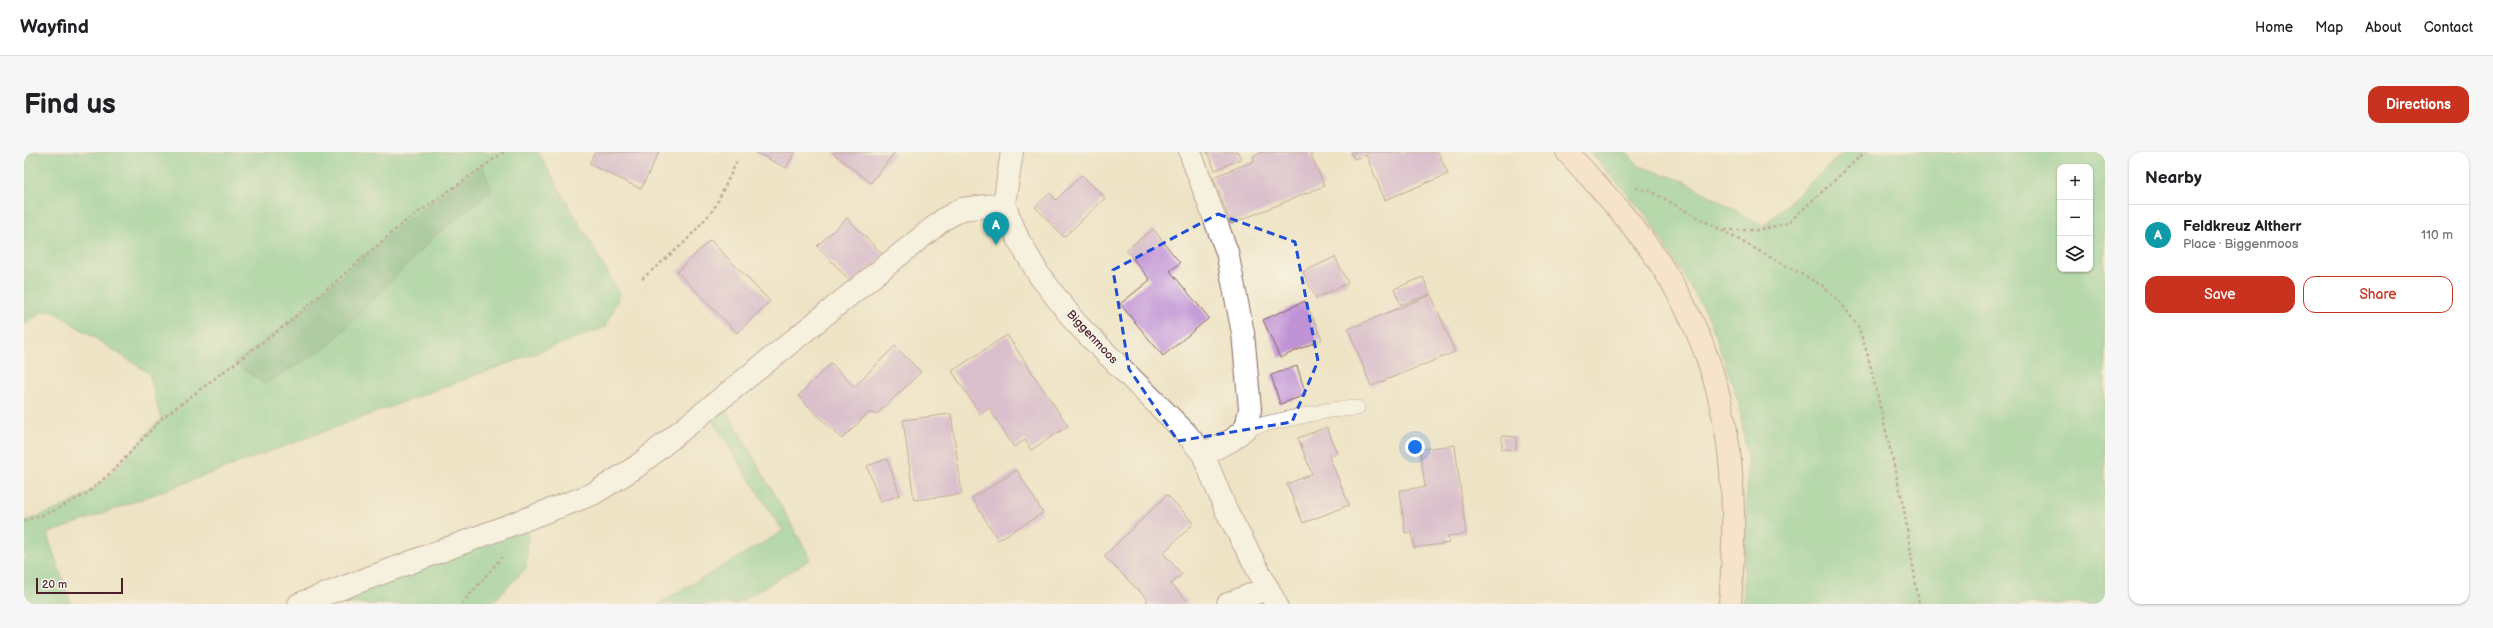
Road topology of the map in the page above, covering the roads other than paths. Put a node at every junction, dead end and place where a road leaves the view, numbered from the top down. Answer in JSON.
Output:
{"nodes":[{"id":1,"x":1012,"y":152,"type":"edge"},
{"id":2,"x":1190,"y":152,"type":"edge"},
{"id":3,"x":1567,"y":152,"type":"edge"},
{"id":4,"x":1004,"y":204,"type":"junction"},
{"id":5,"x":1357,"y":408,"type":"dead end"},
{"id":6,"x":1246,"y":428,"type":"junction"},
{"id":7,"x":1203,"y":454,"type":"junction"},
{"id":8,"x":1272,"y":596,"type":"edge"},
{"id":9,"x":299,"y":604,"type":"edge"},
{"id":10,"x":1228,"y":604,"type":"edge"},
{"id":11,"x":1730,"y":604,"type":"edge"}],
"edges":[{"from":1,"to":4,"type":"street","name":"Biggenmoos"},
{"from":2,"to":6,"type":"street"},
{"from":3,"to":11,"type":"main road"},
{"from":4,"to":7,"type":"street","name":"Biggenmoos"},
{"from":4,"to":9,"type":"street"},
{"from":5,"to":6,"type":"lane"},
{"from":6,"to":7,"type":"street"},
{"from":7,"to":8,"type":"street","name":"Biggenmoos"},
{"from":8,"to":10,"type":"street","name":"Biggenmoos"}]}
